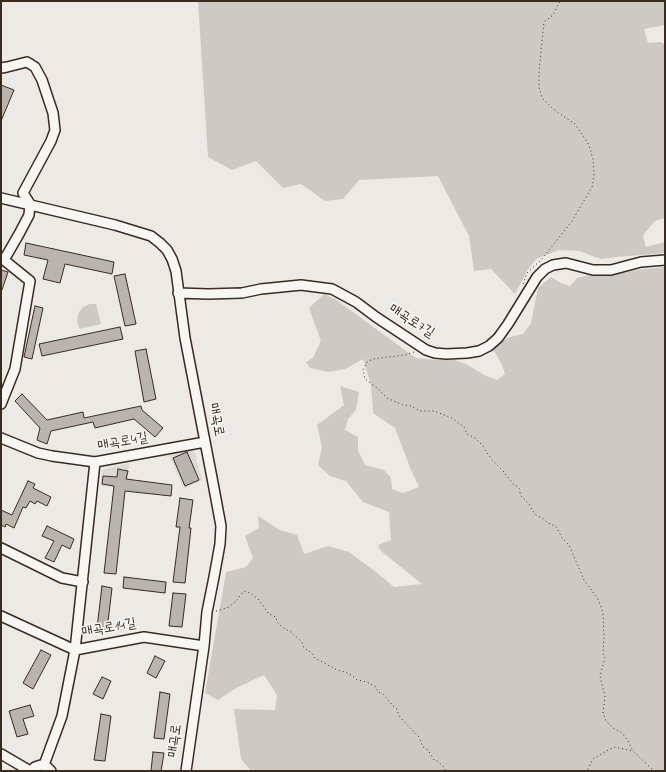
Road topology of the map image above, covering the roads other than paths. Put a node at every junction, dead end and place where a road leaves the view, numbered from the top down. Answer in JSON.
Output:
{"nodes":[{"id":1,"x":1,"y":68,"type":"edge"},
{"id":2,"x":1,"y":198,"type":"edge"},
{"id":3,"x":30,"y":204,"type":"junction"},
{"id":4,"x":2,"y":260,"type":"edge"},
{"id":5,"x":665,"y":260,"type":"edge"},
{"id":6,"x":178,"y":293,"type":"junction"},
{"id":7,"x":1,"y":404,"type":"edge"},
{"id":8,"x":1,"y":438,"type":"edge"},
{"id":9,"x":205,"y":442,"type":"junction"},
{"id":10,"x":95,"y":462,"type":"junction"},
{"id":11,"x":1,"y":548,"type":"edge"},
{"id":12,"x":83,"y":582,"type":"junction"},
{"id":13,"x":1,"y":616,"type":"edge"},
{"id":14,"x":204,"y":646,"type":"junction"},
{"id":15,"x":75,"y":650,"type":"junction"},
{"id":16,"x":1,"y":754,"type":"edge"},
{"id":17,"x":48,"y":768,"type":"edge"},
{"id":18,"x":30,"y":771,"type":"edge"},
{"id":19,"x":186,"y":771,"type":"edge"}],
"edges":[{"from":1,"to":3,"type":"street"},
{"from":2,"to":3,"type":"street","name":"매곡로"},
{"from":3,"to":4,"type":"street"},
{"from":3,"to":6,"type":"street","name":"매곡로"},
{"from":4,"to":7,"type":"street"},
{"from":5,"to":6,"type":"street","name":"매곡로7길"},
{"from":6,"to":9,"type":"street","name":"매곡로"},
{"from":8,"to":10,"type":"street","name":"매곡로4길"},
{"from":9,"to":10,"type":"street","name":"매곡로4길"},
{"from":9,"to":14,"type":"street","name":"매곡로"},
{"from":10,"to":12,"type":"street"},
{"from":11,"to":12,"type":"street"},
{"from":12,"to":15,"type":"street"},
{"from":13,"to":15,"type":"street","name":"매곡로14길"},
{"from":14,"to":15,"type":"street","name":"매곡로14길"},
{"from":14,"to":19,"type":"street","name":"매곡로"},
{"from":15,"to":17,"type":"street"},
{"from":16,"to":18,"type":"street"},
{"from":17,"to":18,"type":"street"}]}
